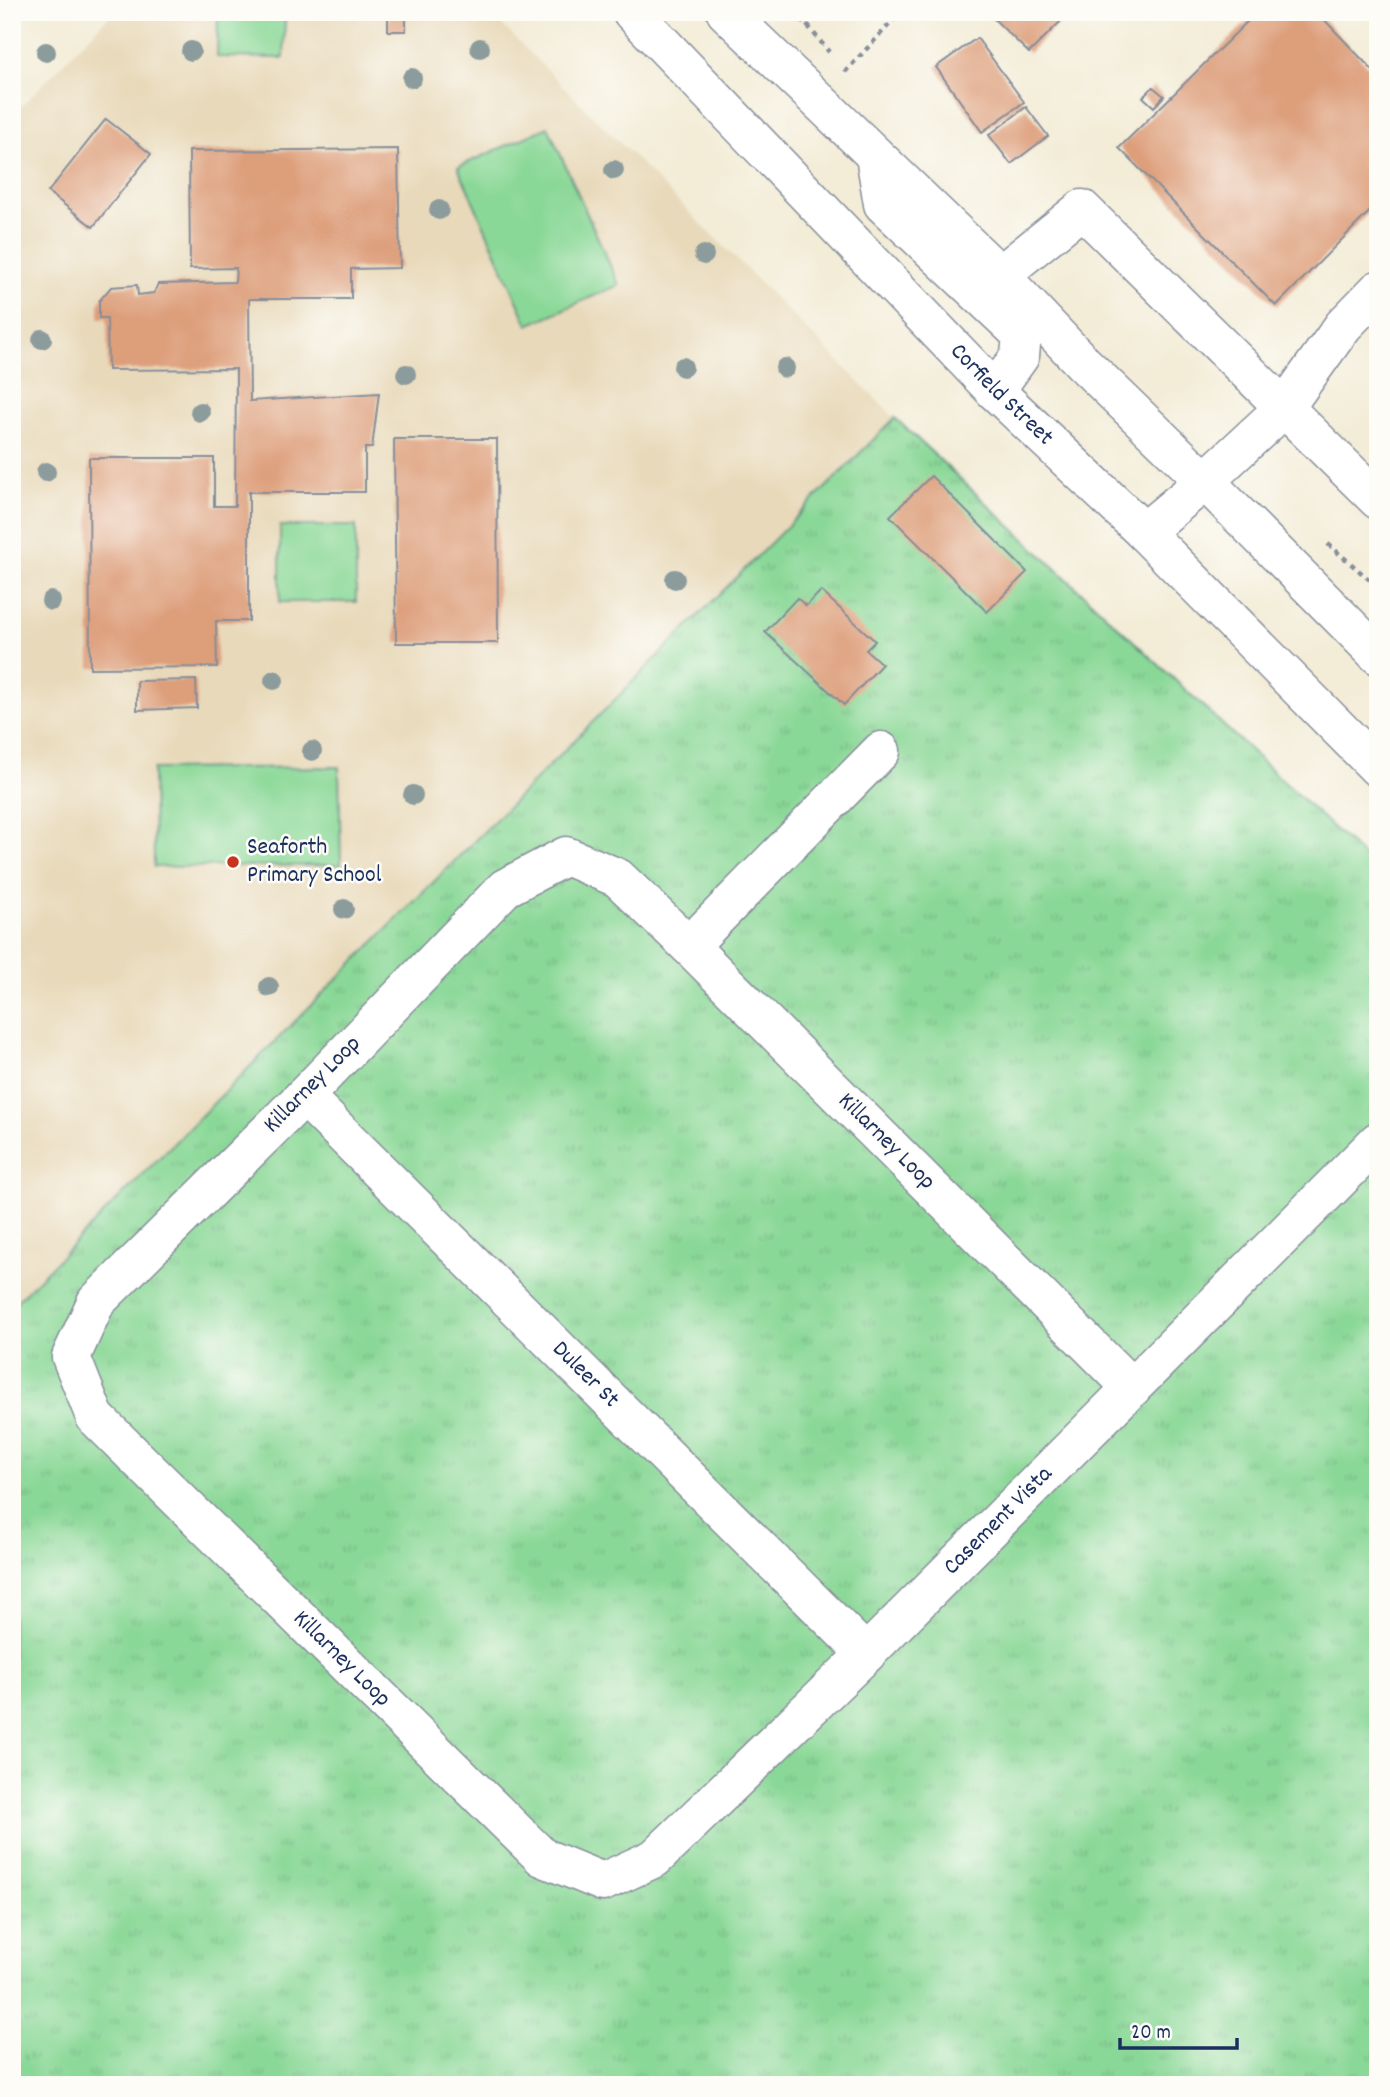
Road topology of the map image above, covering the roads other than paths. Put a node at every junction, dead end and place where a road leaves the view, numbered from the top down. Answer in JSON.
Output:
{"nodes":[{"id":1,"x":632,"y":12,"type":"edge"},
{"id":2,"x":726,"y":12,"type":"edge"},
{"id":3,"x":875,"y":156,"type":"junction"},
{"id":4,"x":1000,"y":275,"type":"junction"},
{"id":5,"x":1378,"y":290,"type":"edge"},
{"id":6,"x":995,"y":391,"type":"junction"},
{"id":7,"x":1285,"y":407,"type":"junction"},
{"id":8,"x":1205,"y":481,"type":"junction"},
{"id":9,"x":1378,"y":500,"type":"edge"},
{"id":10,"x":1144,"y":532,"type":"junction"},
{"id":11,"x":1378,"y":654,"type":"edge"},
{"id":12,"x":881,"y":751,"type":"dead end"},
{"id":13,"x":1378,"y":768,"type":"edge"},
{"id":14,"x":689,"y":946,"type":"junction"},
{"id":15,"x":304,"y":1096,"type":"junction"},
{"id":16,"x":1378,"y":1141,"type":"edge"},
{"id":17,"x":1132,"y":1388,"type":"junction"},
{"id":18,"x":866,"y":1654,"type":"junction"},
{"id":19,"x":603,"y":1882,"type":"joint"}],
"edges":[{"from":1,"to":6,"type":"main road","name":"Corfield Street"},
{"from":2,"to":3,"type":"main road"},
{"from":3,"to":4,"type":"main road"},
{"from":3,"to":6,"type":"main road"},
{"from":4,"to":7,"type":"main road"},
{"from":4,"to":8,"type":"main road"},
{"from":5,"to":7,"type":"main road"},
{"from":6,"to":10,"type":"main road","name":"Corfield Street"},
{"from":7,"to":8,"type":"main road"},
{"from":7,"to":9,"type":"main road"},
{"from":8,"to":10,"type":"main road"},
{"from":8,"to":11,"type":"main road"},
{"from":10,"to":13,"type":"main road","name":"Corfield Street"},
{"from":12,"to":14,"type":"main road"},
{"from":14,"to":15,"type":"main road","name":"Killarney Loop"},
{"from":14,"to":17,"type":"main road","name":"Killarney Loop"},
{"from":15,"to":18,"type":"main road","name":"Duleer St"},
{"from":15,"to":19,"type":"main road","name":"Killarney Loop"},
{"from":16,"to":17,"type":"main road","name":"Casement Vista"},
{"from":17,"to":18,"type":"main road","name":"Casement Vista"},
{"from":18,"to":19,"type":"main road","name":"Casement Vista"}]}
